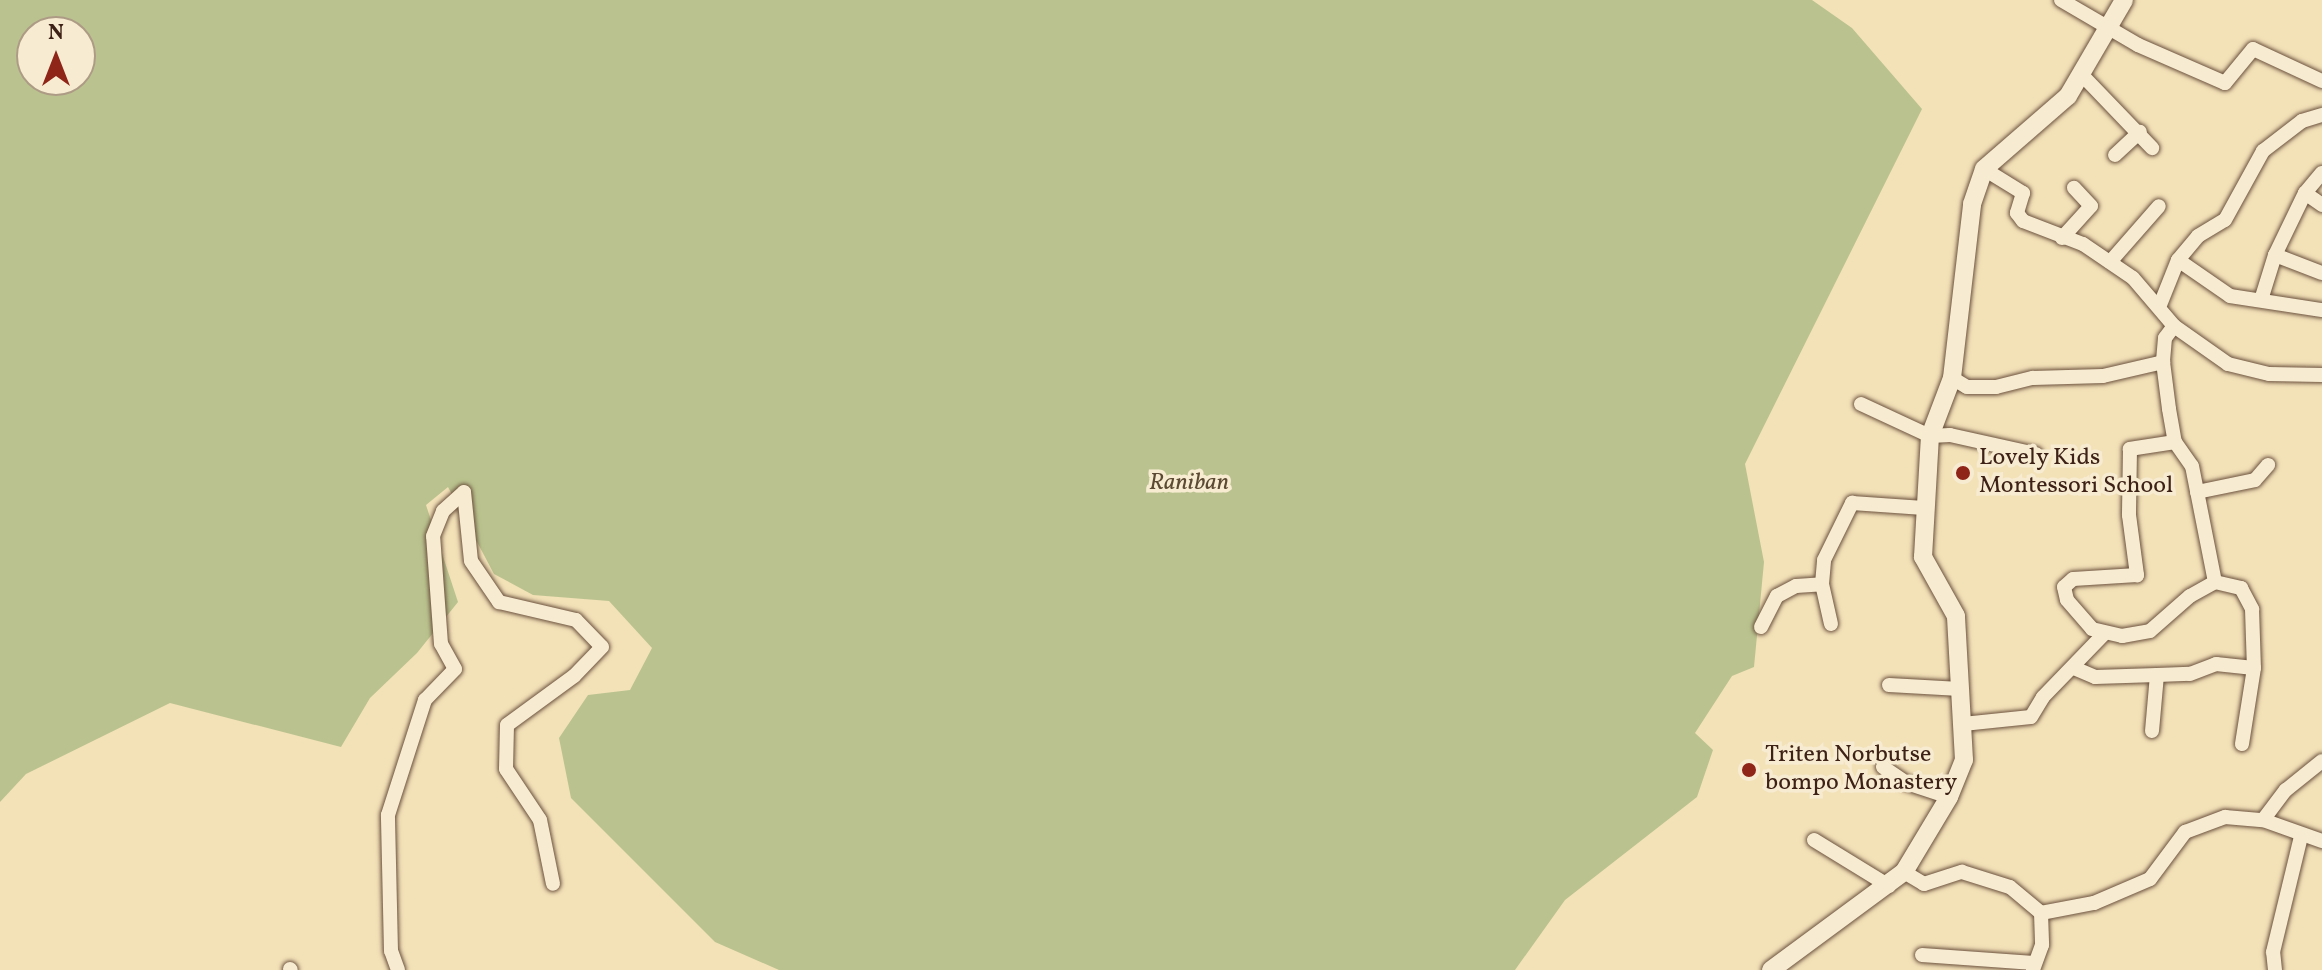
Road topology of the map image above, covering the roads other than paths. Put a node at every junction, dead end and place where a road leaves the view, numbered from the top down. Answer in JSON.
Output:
{"nodes":[{"id":1,"x":2061,"y":0,"type":"edge"},
{"id":2,"x":2124,"y":0,"type":"edge"},
{"id":3,"x":2106,"y":25,"type":"junction"},
{"id":4,"x":2083,"y":76,"type":"junction"},
{"id":5,"x":2322,"y":81,"type":"edge"},
{"id":6,"x":2322,"y":115,"type":"edge"},
{"id":7,"x":2140,"y":132,"type":"junction"},
{"id":8,"x":2152,"y":148,"type":"dead end"},
{"id":9,"x":2115,"y":155,"type":"dead end"},
{"id":10,"x":1984,"y":169,"type":"junction"},
{"id":11,"x":2322,"y":173,"type":"edge"},
{"id":12,"x":2074,"y":188,"type":"dead end"},
{"id":13,"x":2305,"y":193,"type":"junction"},
{"id":14,"x":2322,"y":205,"type":"edge"},
{"id":15,"x":2159,"y":206,"type":"dead end"},
{"id":16,"x":2062,"y":238,"type":"junction"},
{"id":17,"x":2275,"y":255,"type":"junction"},
{"id":18,"x":2178,"y":260,"type":"junction"},
{"id":19,"x":2110,"y":262,"type":"junction"},
{"id":20,"x":2322,"y":273,"type":"edge"},
{"id":21,"x":2261,"y":300,"type":"junction"},
{"id":22,"x":2160,"y":305,"type":"junction"},
{"id":23,"x":2322,"y":310,"type":"edge"},
{"id":24,"x":2174,"y":326,"type":"junction"},
{"id":25,"x":2163,"y":362,"type":"junction"},
{"id":26,"x":2322,"y":375,"type":"edge"},
{"id":27,"x":1952,"y":378,"type":"junction"},
{"id":28,"x":1861,"y":404,"type":"dead end"},
{"id":29,"x":1930,"y":436,"type":"junction"},
{"id":30,"x":2175,"y":442,"type":"junction"},
{"id":31,"x":2036,"y":454,"type":"dead end"},
{"id":32,"x":2268,"y":465,"type":"dead end"},
{"id":33,"x":2197,"y":492,"type":"junction"},
{"id":34,"x":1924,"y":508,"type":"junction"},
{"id":35,"x":2215,"y":582,"type":"junction"},
{"id":36,"x":1822,"y":584,"type":"junction"},
{"id":37,"x":1831,"y":624,"type":"dead end"},
{"id":38,"x":1761,"y":627,"type":"dead end"},
{"id":39,"x":2103,"y":635,"type":"junction"},
{"id":40,"x":2074,"y":668,"type":"junction"},
{"id":41,"x":2254,"y":668,"type":"junction"},
{"id":42,"x":2157,"y":675,"type":"junction"},
{"id":43,"x":1889,"y":685,"type":"dead end"},
{"id":44,"x":1960,"y":689,"type":"junction"},
{"id":45,"x":1963,"y":724,"type":"junction"},
{"id":46,"x":2152,"y":731,"type":"dead end"},
{"id":47,"x":2242,"y":744,"type":"dead end"},
{"id":48,"x":2322,"y":761,"type":"edge"},
{"id":49,"x":1883,"y":767,"type":"dead end"},
{"id":50,"x":1949,"y":797,"type":"junction"},
{"id":51,"x":2263,"y":820,"type":"junction"},
{"id":52,"x":2301,"y":836,"type":"junction"},
{"id":53,"x":1814,"y":840,"type":"dead end"},
{"id":54,"x":2322,"y":841,"type":"edge"},
{"id":55,"x":1904,"y":872,"type":"junction"},
{"id":56,"x":553,"y":884,"type":"dead end"},
{"id":57,"x":1889,"y":886,"type":"junction"},
{"id":58,"x":2041,"y":913,"type":"junction"},
{"id":59,"x":1922,"y":955,"type":"dead end"},
{"id":60,"x":2034,"y":966,"type":"edge"},
{"id":61,"x":398,"y":970,"type":"edge"},
{"id":62,"x":1771,"y":970,"type":"edge"},
{"id":63,"x":2275,"y":970,"type":"edge"}],
"edges":[{"from":1,"to":3,"type":"street"},
{"from":2,"to":3,"type":"street"},
{"from":3,"to":4,"type":"street"},
{"from":3,"to":5,"type":"street"},
{"from":4,"to":7,"type":"street"},
{"from":4,"to":10,"type":"street"},
{"from":6,"to":18,"type":"street"},
{"from":7,"to":8,"type":"street"},
{"from":7,"to":9,"type":"street"},
{"from":10,"to":16,"type":"street"},
{"from":10,"to":27,"type":"street"},
{"from":11,"to":13,"type":"street"},
{"from":12,"to":16,"type":"street"},
{"from":13,"to":14,"type":"street"},
{"from":13,"to":17,"type":"street"},
{"from":15,"to":19,"type":"street"},
{"from":16,"to":19,"type":"street"},
{"from":17,"to":20,"type":"street"},
{"from":17,"to":21,"type":"street"},
{"from":18,"to":21,"type":"street"},
{"from":18,"to":22,"type":"street"},
{"from":19,"to":22,"type":"street"},
{"from":21,"to":23,"type":"street"},
{"from":22,"to":24,"type":"street"},
{"from":24,"to":25,"type":"street"},
{"from":24,"to":26,"type":"street"},
{"from":25,"to":27,"type":"street"},
{"from":25,"to":30,"type":"street"},
{"from":27,"to":29,"type":"street"},
{"from":28,"to":29,"type":"street"},
{"from":29,"to":31,"type":"street"},
{"from":29,"to":34,"type":"street"},
{"from":30,"to":33,"type":"street"},
{"from":30,"to":39,"type":"street"},
{"from":32,"to":33,"type":"street"},
{"from":33,"to":35,"type":"street"},
{"from":34,"to":36,"type":"street"},
{"from":34,"to":44,"type":"street"},
{"from":35,"to":39,"type":"street"},
{"from":35,"to":41,"type":"street"},
{"from":36,"to":37,"type":"street"},
{"from":36,"to":38,"type":"street"},
{"from":39,"to":40,"type":"street"},
{"from":40,"to":42,"type":"street"},
{"from":40,"to":45,"type":"street"},
{"from":41,"to":42,"type":"street"},
{"from":41,"to":47,"type":"street"},
{"from":42,"to":46,"type":"street"},
{"from":43,"to":44,"type":"street"},
{"from":44,"to":45,"type":"street"},
{"from":45,"to":50,"type":"street"},
{"from":48,"to":51,"type":"street"},
{"from":49,"to":50,"type":"street"},
{"from":50,"to":55,"type":"street"},
{"from":51,"to":52,"type":"street"},
{"from":51,"to":58,"type":"street"},
{"from":52,"to":54,"type":"street"},
{"from":52,"to":63,"type":"street"},
{"from":53,"to":57,"type":"street"},
{"from":55,"to":57,"type":"street"},
{"from":55,"to":58,"type":"street"},
{"from":56,"to":61,"type":"street"},
{"from":57,"to":62,"type":"street"},
{"from":58,"to":60,"type":"street"},
{"from":59,"to":60,"type":"street"}]}
